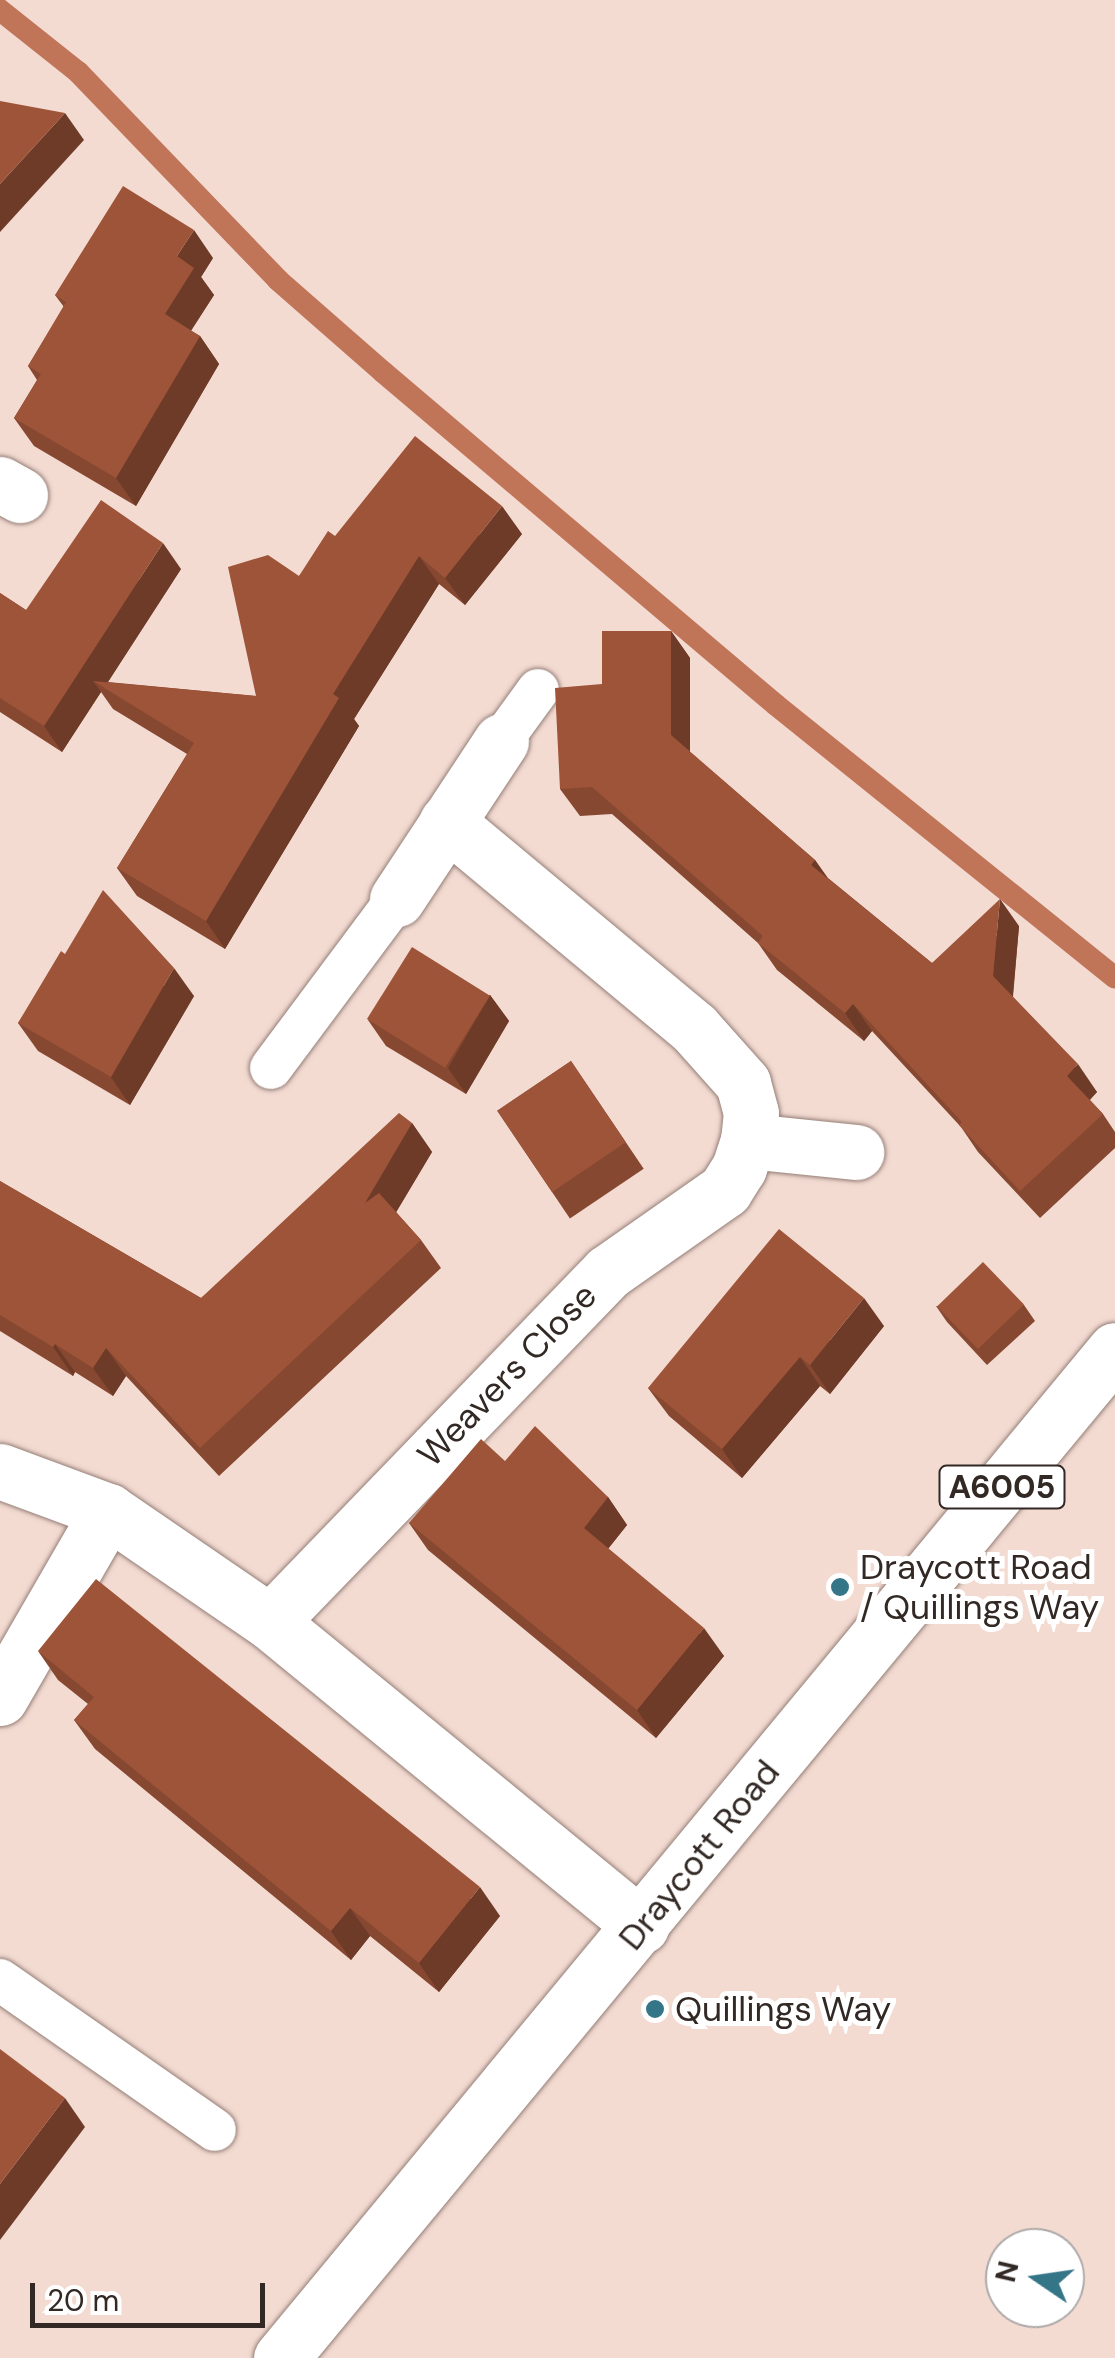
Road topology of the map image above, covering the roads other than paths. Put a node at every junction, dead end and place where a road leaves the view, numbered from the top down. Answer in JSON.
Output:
{"nodes":[{"id":1,"x":538,"y":690,"type":"dead end"},
{"id":2,"x":500,"y":741,"type":"joint"},
{"id":3,"x":447,"y":822,"type":"junction"},
{"id":4,"x":397,"y":899,"type":"joint"},
{"id":5,"x":270,"y":1068,"type":"dead end"},
{"id":6,"x":748,"y":1142,"type":"junction"},
{"id":7,"x":856,"y":1152,"type":"dead end"},
{"id":8,"x":1115,"y":1350,"type":"edge"},
{"id":9,"x":0,"y":1471,"type":"edge"},
{"id":10,"x":108,"y":1511,"type":"junction"},
{"id":11,"x":270,"y":1622,"type":"junction"},
{"id":12,"x":0,"y":1698,"type":"edge"},
{"id":13,"x":641,"y":1926,"type":"junction"},
{"id":14,"x":0,"y":1980,"type":"edge"},
{"id":15,"x":215,"y":2130,"type":"dead end"},
{"id":16,"x":281,"y":2358,"type":"edge"}],
"edges":[{"from":1,"to":2,"type":"lane"},
{"from":2,"to":3,"type":"street"},
{"from":3,"to":4,"type":"street"},
{"from":3,"to":6,"type":"street","name":"Weavers Close"},
{"from":4,"to":5,"type":"lane"},
{"from":6,"to":7,"type":"street"},
{"from":6,"to":11,"type":"street","name":"Weavers Close"},
{"from":8,"to":13,"type":"street","name":"Draycott Road","number":"A6005"},
{"from":9,"to":10,"type":"street"},
{"from":10,"to":11,"type":"street"},
{"from":10,"to":12,"type":"street"},
{"from":11,"to":13,"type":"street"},
{"from":13,"to":16,"type":"street","name":"Draycott Road","number":"A6005"},
{"from":14,"to":15,"type":"lane"}]}
